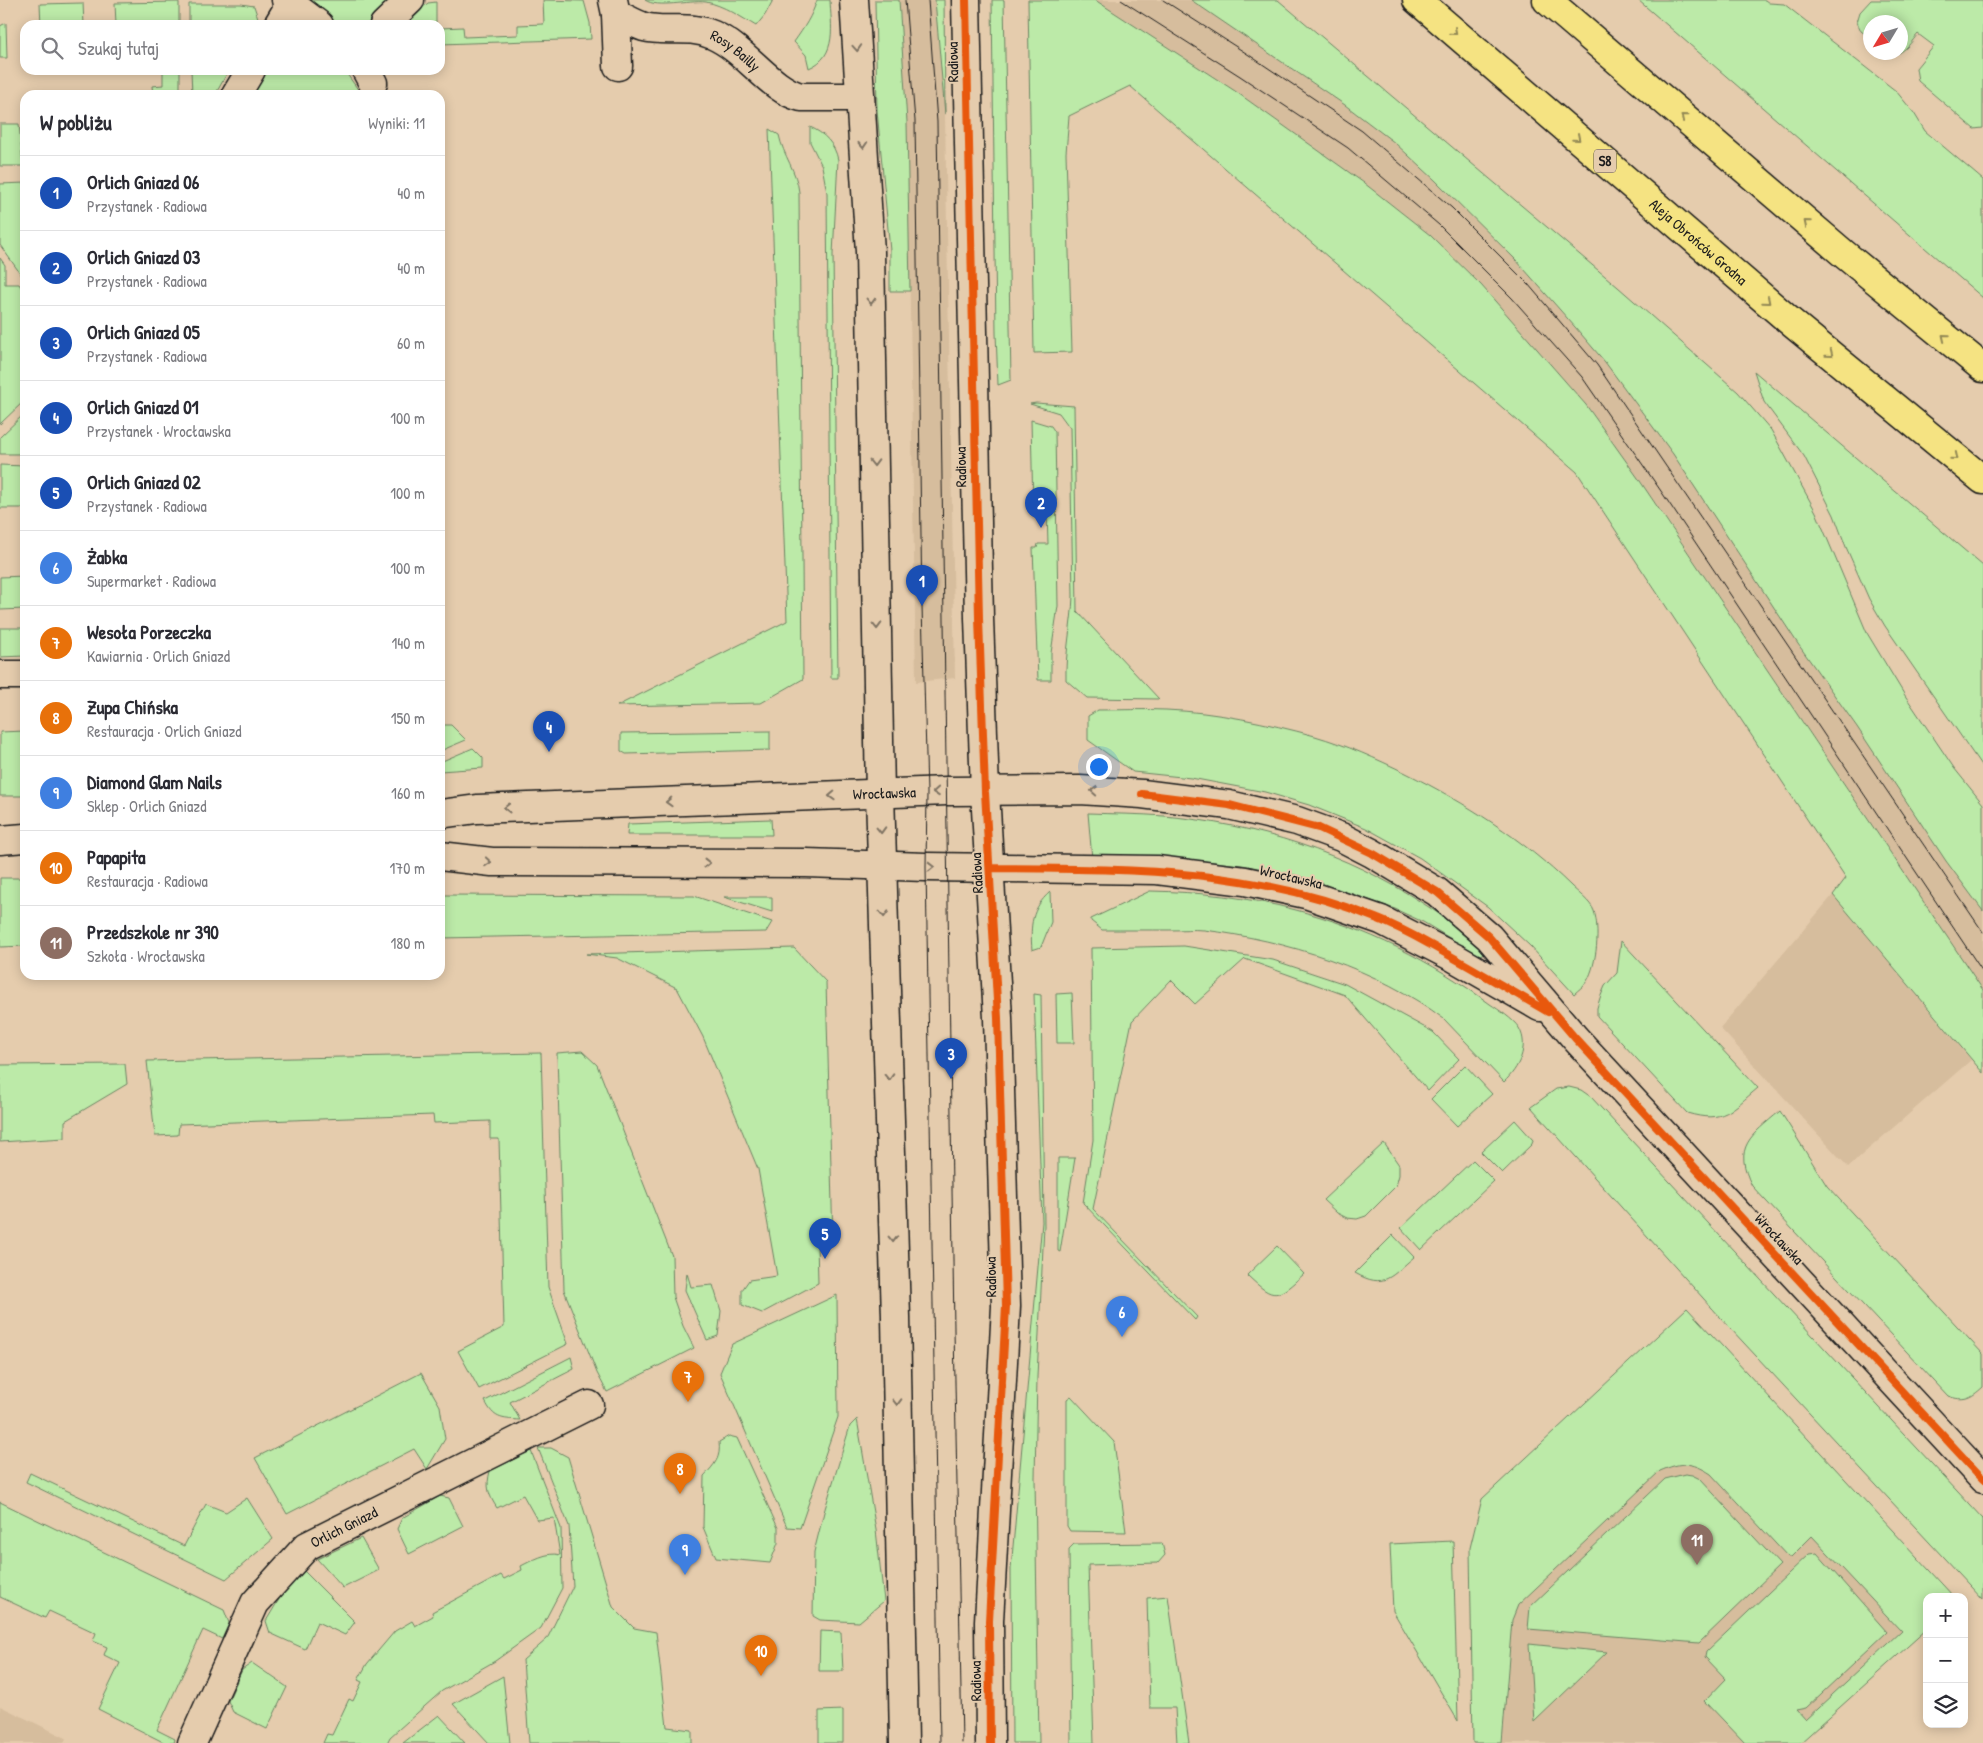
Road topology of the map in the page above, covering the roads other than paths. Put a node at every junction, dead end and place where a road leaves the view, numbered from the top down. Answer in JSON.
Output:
{"nodes":[{"id":1,"x":410,"y":0,"type":"edge"},
{"id":2,"x":854,"y":0,"type":"edge"},
{"id":3,"x":966,"y":0,"type":"edge"},
{"id":4,"x":1417,"y":0,"type":"edge"},
{"id":5,"x":1547,"y":0,"type":"edge"},
{"id":6,"x":615,"y":7,"type":"edge"},
{"id":7,"x":285,"y":10,"type":"edge"},
{"id":8,"x":308,"y":20,"type":"edge"},
{"id":9,"x":389,"y":20,"type":"edge"},
{"id":10,"x":618,"y":66,"type":"dead end"},
{"id":11,"x":248,"y":75,"type":"edge"},
{"id":12,"x":239,"y":90,"type":"edge"},
{"id":13,"x":860,"y":96,"type":"junction"},
{"id":14,"x":1983,"y":368,"type":"edge"},
{"id":15,"x":1983,"y":480,"type":"edge"},
{"id":16,"x":0,"y":675,"type":"edge"},
{"id":17,"x":20,"y":675,"type":"edge"},
{"id":18,"x":985,"y":792,"type":"junction"},
{"id":19,"x":880,"y":794,"type":"junction"},
{"id":20,"x":445,"y":813,"type":"edge"},
{"id":21,"x":445,"y":857,"type":"edge"},
{"id":22,"x":882,"y":866,"type":"junction"},
{"id":23,"x":990,"y":868,"type":"junction"},
{"id":24,"x":1556,"y":1017,"type":"junction"},
{"id":25,"x":589,"y":1405,"type":"dead end"},
{"id":26,"x":1983,"y":1479,"type":"edge"},
{"id":27,"x":192,"y":1743,"type":"edge"},
{"id":28,"x":904,"y":1743,"type":"edge"},
{"id":29,"x":990,"y":1743,"type":"edge"}],
"edges":[{"from":1,"to":9,"type":"street"},
{"from":2,"to":13,"type":"street","one_way":true},
{"from":3,"to":18,"type":"street","name":"Radiowa"},
{"from":4,"to":15,"type":"highway","name":"Aleja Obrońców Grodna","number":"S8","one_way":true},
{"from":14,"to":5,"type":"highway","one_way":true},
{"from":6,"to":10,"type":"street"},
{"from":6,"to":13,"type":"street","name":"Rosy Bailly"},
{"from":7,"to":8,"type":"street"},
{"from":11,"to":12,"type":"street"},
{"from":13,"to":19,"type":"street","one_way":true},
{"from":16,"to":17,"type":"street"},
{"from":18,"to":19,"type":"street","name":"Wrocławska","one_way":true},
{"from":18,"to":23,"type":"street","name":"Radiowa"},
{"from":24,"to":18,"type":"street","name":"Wrocławska","one_way":true},
{"from":19,"to":20,"type":"street","name":"Wrocławska","one_way":true},
{"from":19,"to":22,"type":"street","one_way":true},
{"from":21,"to":22,"type":"street","name":"Wrocławska","one_way":true},
{"from":22,"to":23,"type":"street","name":"Wrocławska","one_way":true},
{"from":22,"to":28,"type":"street","one_way":true},
{"from":23,"to":24,"type":"street","name":"Wrocławska"},
{"from":23,"to":29,"type":"street","name":"Radiowa"},
{"from":24,"to":26,"type":"street","name":"Wrocławska"},
{"from":25,"to":27,"type":"street","name":"Orlich Gniazd"}]}
